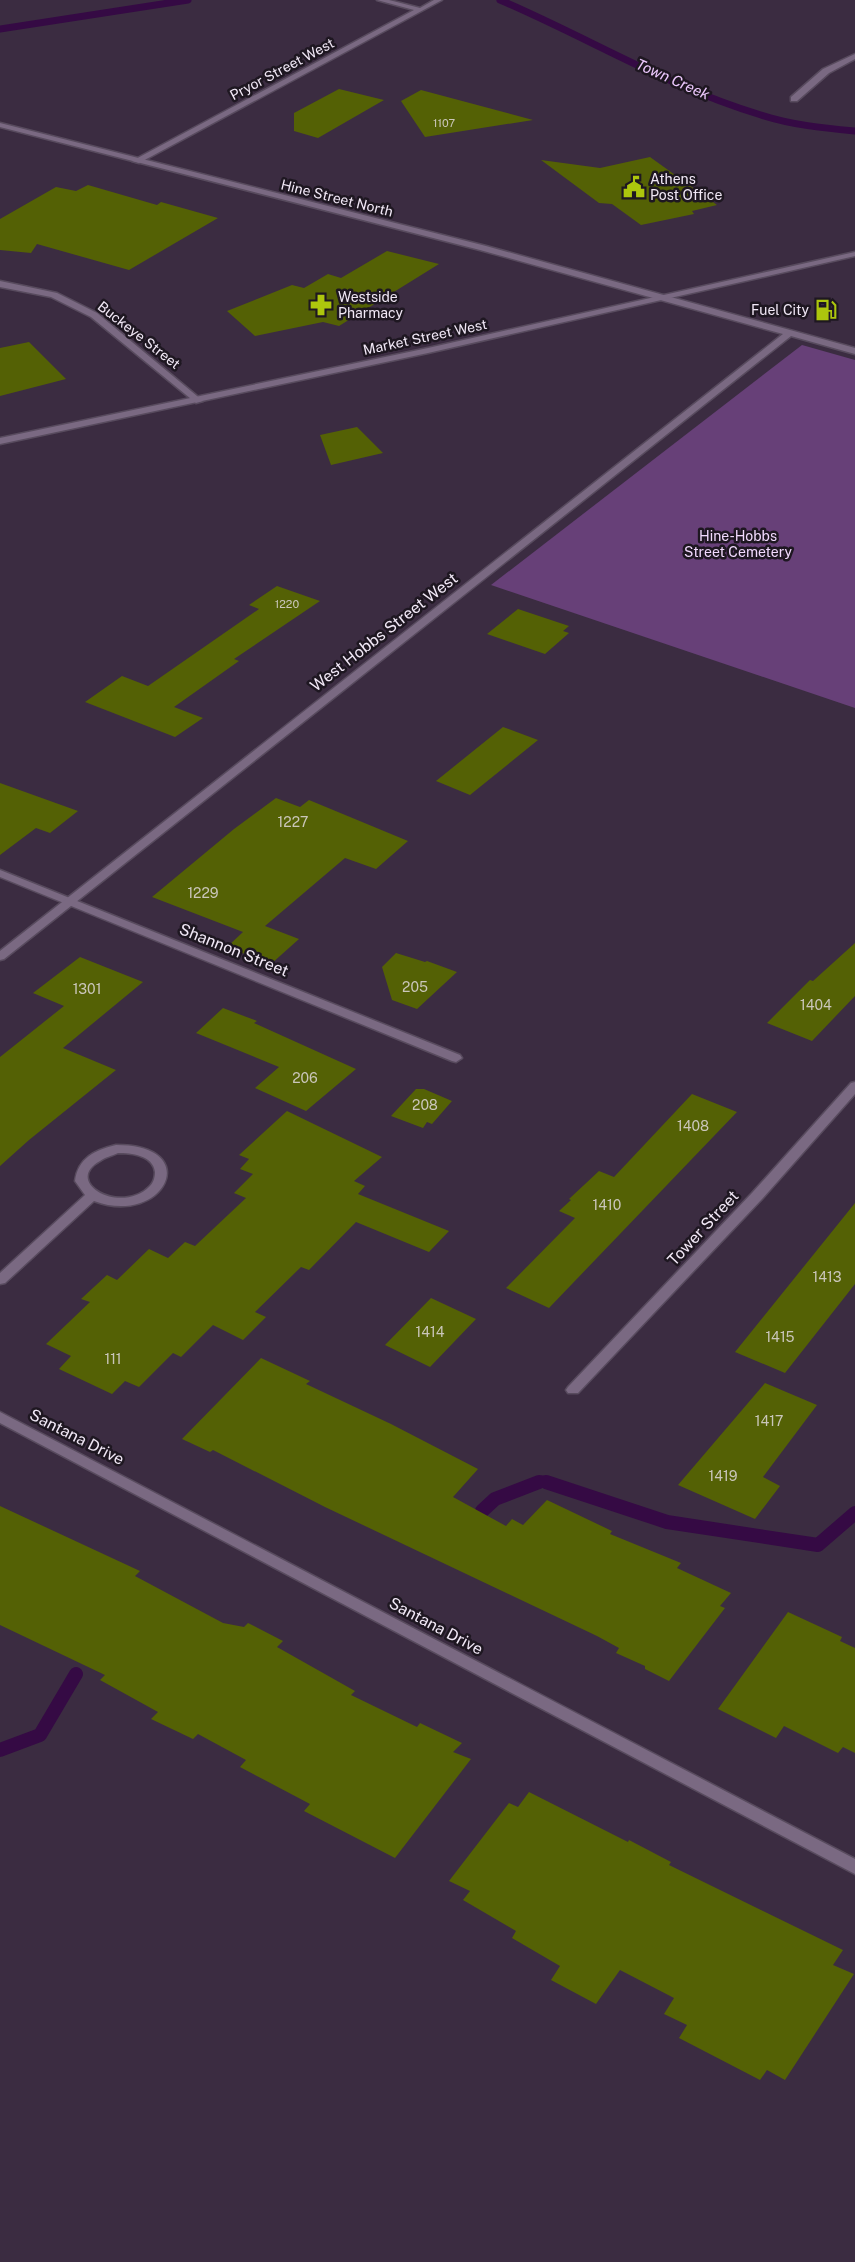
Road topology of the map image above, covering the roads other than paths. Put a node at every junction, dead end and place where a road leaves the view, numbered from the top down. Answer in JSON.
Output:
{"nodes":[{"id":1,"x":380,"y":0,"type":"edge"},
{"id":2,"x":439,"y":0,"type":"edge"},
{"id":3,"x":421,"y":10,"type":"junction"},
{"id":4,"x":855,"y":56,"type":"edge"},
{"id":5,"x":794,"y":98,"type":"dead end"},
{"id":6,"x":0,"y":125,"type":"edge"},
{"id":7,"x":136,"y":160,"type":"junction"},
{"id":8,"x":855,"y":254,"type":"edge"},
{"id":9,"x":0,"y":284,"type":"edge"},
{"id":10,"x":667,"y":298,"type":"junction"},
{"id":11,"x":789,"y":333,"type":"junction"},
{"id":12,"x":855,"y":351,"type":"edge"},
{"id":13,"x":199,"y":401,"type":"junction"},
{"id":14,"x":0,"y":442,"type":"edge"},
{"id":15,"x":0,"y":872,"type":"edge"},
{"id":16,"x":70,"y":900,"type":"junction"},
{"id":17,"x":0,"y":957,"type":"edge"},
{"id":18,"x":456,"y":1058,"type":"dead end"},
{"id":19,"x":855,"y":1086,"type":"edge"},
{"id":20,"x":92,"y":1196,"type":"junction"},
{"id":21,"x":0,"y":1280,"type":"edge"},
{"id":22,"x":573,"y":1390,"type":"dead end"},
{"id":23,"x":0,"y":1417,"type":"edge"},
{"id":24,"x":855,"y":1867,"type":"edge"}],
"edges":[{"from":1,"to":3,"type":"street"},
{"from":2,"to":3,"type":"street","name":"Pryor Street West"},
{"from":3,"to":7,"type":"street","name":"Pryor Street West"},
{"from":4,"to":5,"type":"street"},
{"from":6,"to":7,"type":"street","name":"Hine Street North"},
{"from":7,"to":10,"type":"street","name":"Hine Street North"},
{"from":8,"to":10,"type":"street","name":"Market Street West"},
{"from":9,"to":13,"type":"street","name":"Buckeye Street"},
{"from":10,"to":11,"type":"street","name":"Hine Street North"},
{"from":10,"to":13,"type":"street","name":"Market Street West"},
{"from":11,"to":12,"type":"street","name":"Hine Street North"},
{"from":11,"to":16,"type":"street","name":"West Hobbs Street West"},
{"from":13,"to":14,"type":"street","name":"Market Street West"},
{"from":15,"to":16,"type":"street","name":"Shannon Street"},
{"from":16,"to":17,"type":"street","name":"West Hobbs Street West"},
{"from":16,"to":18,"type":"street","name":"Shannon Street"},
{"from":19,"to":22,"type":"street","name":"Tower Street"},
{"from":20,"to":20,"type":"street"},
{"from":20,"to":21,"type":"street"},
{"from":23,"to":24,"type":"street","name":"Santana Drive"}]}
